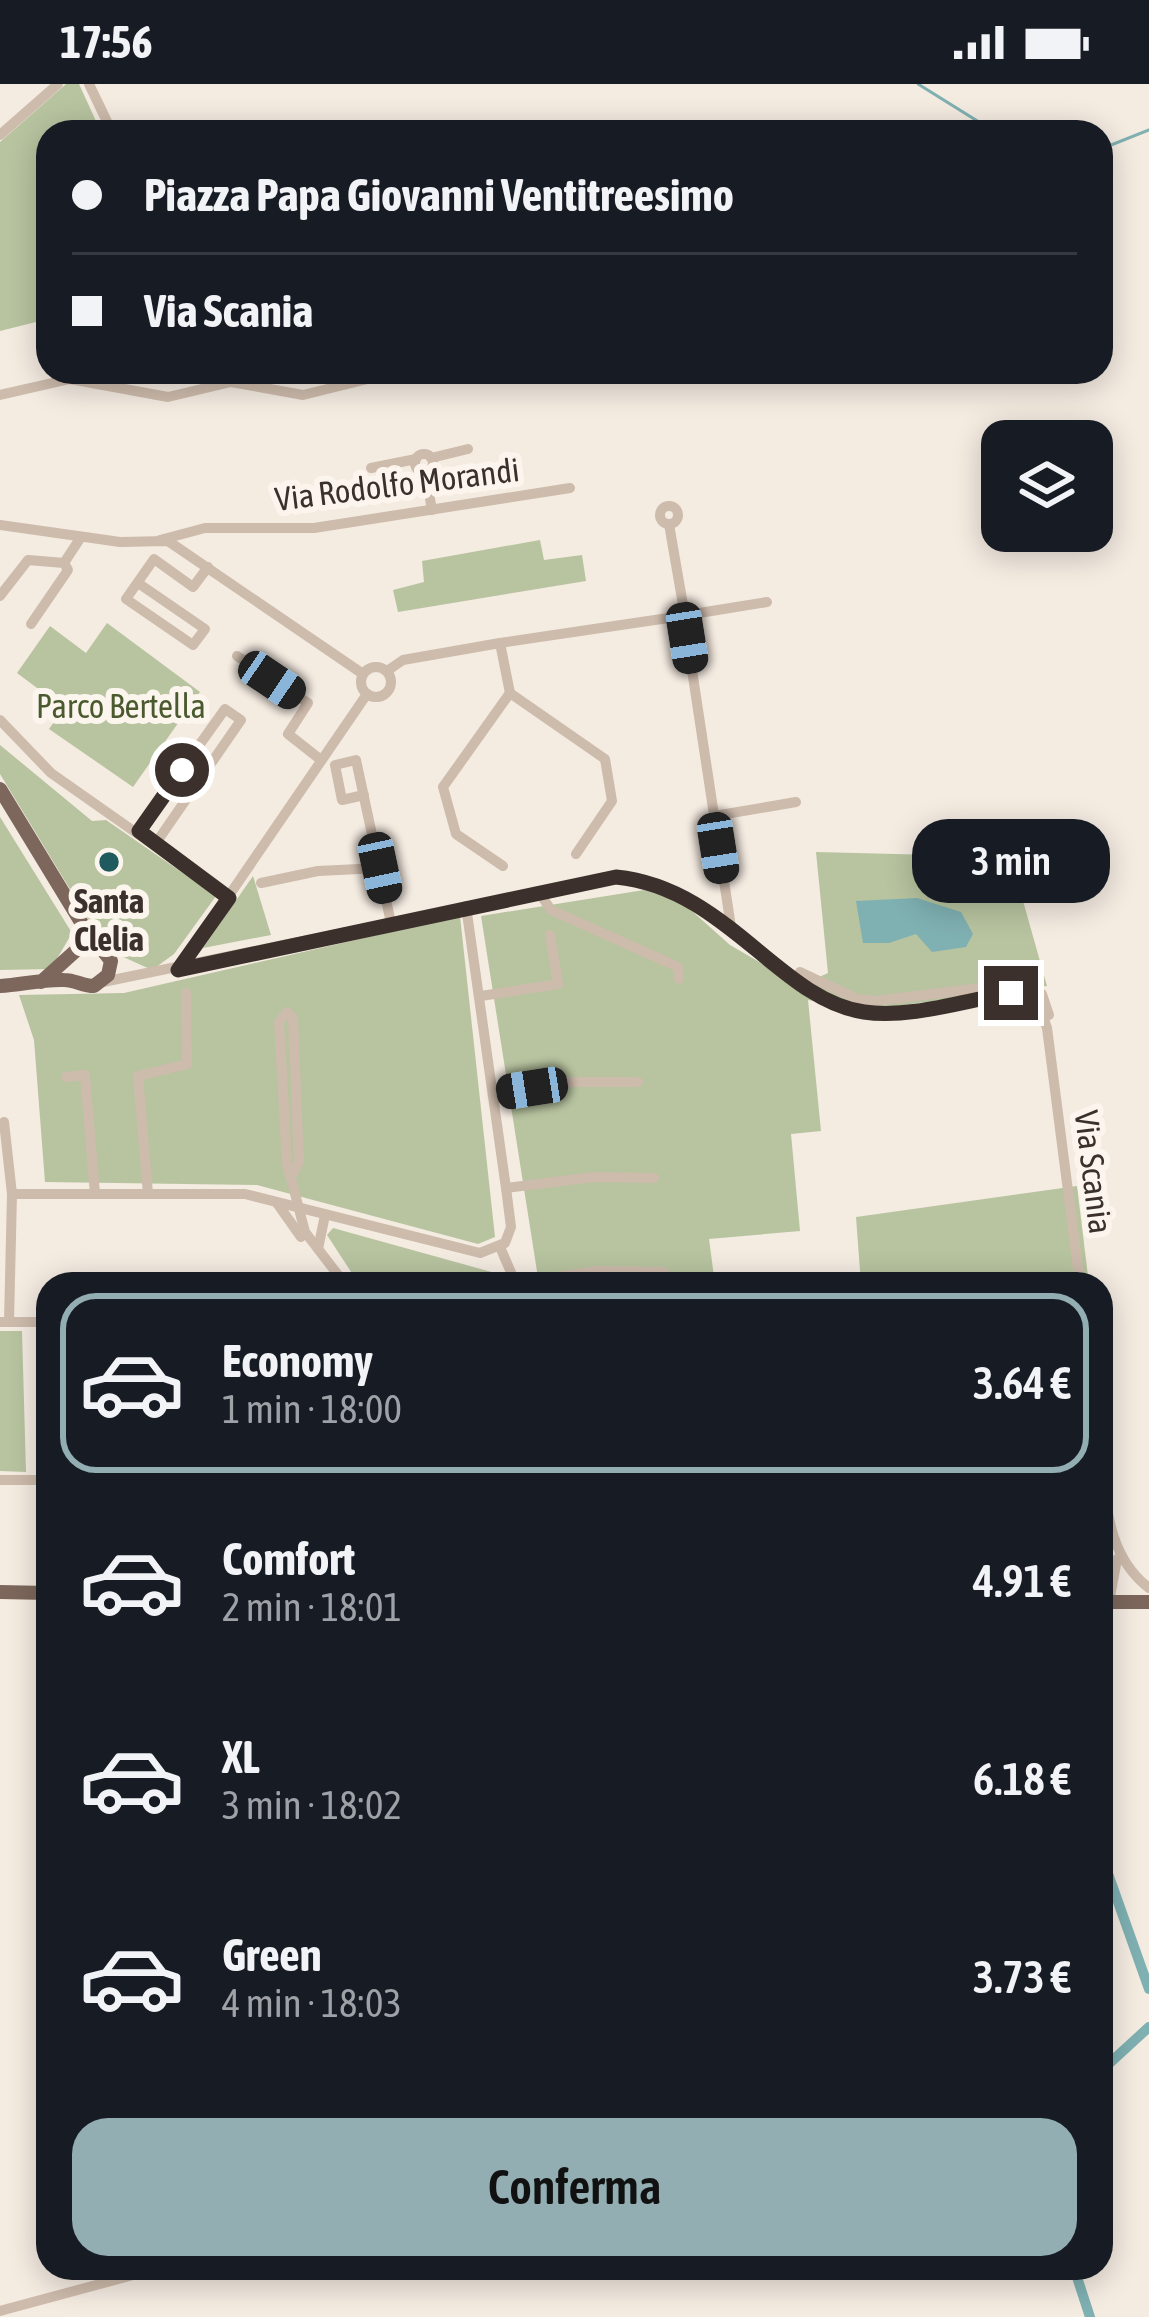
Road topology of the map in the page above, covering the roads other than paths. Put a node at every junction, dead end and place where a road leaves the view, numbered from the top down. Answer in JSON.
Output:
{"nodes":[{"id":1,"x":58,"y":84,"type":"edge"},
{"id":2,"x":89,"y":84,"type":"edge"},
{"id":3,"x":106,"y":120,"type":"edge"},
{"id":4,"x":0,"y":135,"type":"edge"},
{"id":5,"x":48,"y":384,"type":"edge"},
{"id":6,"x":97,"y":384,"type":"edge"},
{"id":7,"x":222,"y":384,"type":"edge"},
{"id":8,"x":242,"y":384,"type":"edge"},
{"id":9,"x":347,"y":384,"type":"edge"},
{"id":10,"x":0,"y":395,"type":"edge"},
{"id":11,"x":468,"y":449,"type":"dead end"},
{"id":12,"x":431,"y":458,"type":"junction"},
{"id":13,"x":416,"y":459,"type":"junction"},
{"id":14,"x":370,"y":467,"type":"dead end"},
{"id":15,"x":424,"y":472,"type":"junction"},
{"id":16,"x":570,"y":488,"type":"dead end"},
{"id":17,"x":432,"y":510,"type":"junction"},
{"id":18,"x":669,"y":524,"type":"dead end"},
{"id":19,"x":0,"y":525,"type":"edge"},
{"id":20,"x":81,"y":536,"type":"junction"},
{"id":21,"x":160,"y":540,"type":"junction"},
{"id":22,"x":64,"y":563,"type":"junction"},
{"id":23,"x":208,"y":567,"type":"junction"},
{"id":24,"x":138,"y":583,"type":"junction"},
{"id":25,"x":0,"y":596,"type":"edge"},
{"id":26,"x":767,"y":602,"type":"dead end"},
{"id":27,"x":684,"y":615,"type":"junction"},
{"id":28,"x":32,"y":624,"type":"dead end"},
{"id":29,"x":500,"y":643,"type":"junction"},
{"id":30,"x":237,"y":656,"type":"dead end"},
{"id":31,"x":387,"y":671,"type":"junction"},
{"id":32,"x":363,"y":674,"type":"junction"},
{"id":33,"x":510,"y":693,"type":"junction"},
{"id":34,"x":367,"y":694,"type":"junction"},
{"id":35,"x":0,"y":720,"type":"edge"},
{"id":36,"x":321,"y":760,"type":"junction"},
{"id":37,"x":2,"y":791,"type":"edge"},
{"id":38,"x":364,"y":796,"type":"dead end"},
{"id":39,"x":796,"y":802,"type":"dead end"},
{"id":40,"x":714,"y":816,"type":"junction"},
{"id":41,"x":139,"y":831,"type":"junction"},
{"id":42,"x":156,"y":843,"type":"junction"},
{"id":43,"x":576,"y":854,"type":"dead end"},
{"id":44,"x":503,"y":866,"type":"dead end"},
{"id":45,"x":380,"y":868,"type":"junction"},
{"id":46,"x":724,"y":881,"type":"junction"},
{"id":47,"x":261,"y":883,"type":"dead end"},
{"id":48,"x":538,"y":891,"type":"junction"},
{"id":49,"x":229,"y":898,"type":"junction"},
{"id":50,"x":466,"y":906,"type":"junction"},
{"id":51,"x":713,"y":913,"type":"junction"},
{"id":52,"x":392,"y":923,"type":"junction"},
{"id":53,"x":80,"y":924,"type":"junction"},
{"id":54,"x":731,"y":927,"type":"junction"},
{"id":55,"x":550,"y":935,"type":"dead end"},
{"id":56,"x":95,"y":945,"type":"junction"},
{"id":57,"x":71,"y":955,"type":"junction"},
{"id":58,"x":111,"y":961,"type":"junction"},
{"id":59,"x":178,"y":970,"type":"junction"},
{"id":60,"x":134,"y":974,"type":"junction"},
{"id":61,"x":680,"y":979,"type":"dead end"},
{"id":62,"x":73,"y":980,"type":"junction"},
{"id":63,"x":40,"y":982,"type":"junction"},
{"id":64,"x":100,"y":984,"type":"junction"},
{"id":65,"x":0,"y":986,"type":"edge"},
{"id":66,"x":186,"y":993,"type":"dead end"},
{"id":67,"x":481,"y":996,"type":"junction"},
{"id":68,"x":66,"y":1076,"type":"dead end"},
{"id":69,"x":638,"y":1082,"type":"dead end"},
{"id":70,"x":493,"y":1094,"type":"junction"},
{"id":71,"x":4,"y":1123,"type":"dead end"},
{"id":72,"x":293,"y":1173,"type":"junction"},
{"id":73,"x":5,"y":1175,"type":"edge"},
{"id":74,"x":654,"y":1178,"type":"dead end"},
{"id":75,"x":506,"y":1188,"type":"junction"},
{"id":76,"x":11,"y":1194,"type":"junction"},
{"id":77,"x":95,"y":1194,"type":"junction"},
{"id":78,"x":148,"y":1194,"type":"junction"},
{"id":79,"x":276,"y":1202,"type":"junction"},
{"id":80,"x":297,"y":1208,"type":"junction"},
{"id":81,"x":325,"y":1215,"type":"junction"},
{"id":82,"x":500,"y":1247,"type":"junction"},
{"id":83,"x":318,"y":1250,"type":"junction"},
{"id":84,"x":335,"y":1272,"type":"edge"},
{"id":85,"x":511,"y":1272,"type":"edge"},
{"id":86,"x":592,"y":1272,"type":"edge"},
{"id":87,"x":664,"y":1272,"type":"dead end"},
{"id":88,"x":1079,"y":1272,"type":"edge"},
{"id":89,"x":5,"y":1322,"type":"edge"},
{"id":90,"x":36,"y":1322,"type":"edge"},
{"id":91,"x":0,"y":1480,"type":"edge"},
{"id":92,"x":36,"y":1480,"type":"edge"},
{"id":93,"x":1113,"y":1534,"type":"edge"},
{"id":94,"x":1115,"y":1545,"type":"junction"},
{"id":95,"x":1113,"y":1581,"type":"edge"},
{"id":96,"x":1149,"y":1588,"type":"edge"},
{"id":97,"x":0,"y":1592,"type":"edge"},
{"id":98,"x":36,"y":1593,"type":"edge"},
{"id":99,"x":1113,"y":1599,"type":"edge"},
{"id":100,"x":1149,"y":1602,"type":"edge"},
{"id":101,"x":115,"y":2280,"type":"edge"},
{"id":102,"x":0,"y":2311,"type":"edge"}],
"edges":[{"from":1,"to":4,"type":"street"},
{"from":2,"to":3,"type":"street"},
{"from":5,"to":10,"type":"street"},
{"from":6,"to":7,"type":"street"},
{"from":8,"to":9,"type":"street"},
{"from":11,"to":12,"type":"street"},
{"from":12,"to":13,"type":"street"},
{"from":12,"to":15,"type":"street"},
{"from":13,"to":14,"type":"street"},
{"from":13,"to":15,"type":"street"},
{"from":15,"to":17,"type":"street"},
{"from":16,"to":17,"type":"street","name":"Via Rodolfo Morandi"},
{"from":17,"to":21,"type":"street","name":"Via Rodolfo Morandi"},
{"from":18,"to":27,"type":"street"},
{"from":19,"to":20,"type":"street"},
{"from":20,"to":21,"type":"street"},
{"from":20,"to":22,"type":"street"},
{"from":21,"to":23,"type":"street"},
{"from":22,"to":25,"type":"street"},
{"from":22,"to":28,"type":"street"},
{"from":23,"to":24,"type":"street"},
{"from":23,"to":32,"type":"street"},
{"from":24,"to":24,"type":"street"},
{"from":26,"to":27,"type":"street"},
{"from":27,"to":29,"type":"street"},
{"from":27,"to":40,"type":"street"},
{"from":29,"to":31,"type":"street"},
{"from":29,"to":33,"type":"street"},
{"from":30,"to":36,"type":"street"},
{"from":31,"to":32,"type":"street"},
{"from":31,"to":34,"type":"street"},
{"from":32,"to":34,"type":"street"},
{"from":33,"to":43,"type":"street"},
{"from":33,"to":44,"type":"street"},
{"from":34,"to":36,"type":"street"},
{"from":35,"to":41,"type":"street"},
{"from":36,"to":49,"type":"street"},
{"from":37,"to":53,"type":"main road"},
{"from":38,"to":45,"type":"street"},
{"from":39,"to":40,"type":"street"},
{"from":40,"to":46,"type":"street"},
{"from":41,"to":42,"type":"street"},
{"from":41,"to":42,"type":"street"},
{"from":42,"to":49,"type":"street"},
{"from":45,"to":47,"type":"street"},
{"from":45,"to":52,"type":"street"},
{"from":46,"to":51,"type":"street"},
{"from":46,"to":54,"type":"street"},
{"from":48,"to":50,"type":"street","name":"Via Scania"},
{"from":48,"to":51,"type":"street","name":"Via Scania"},
{"from":48,"to":61,"type":"street"},
{"from":49,"to":59,"type":"street"},
{"from":50,"to":52,"type":"street","name":"Via Scania"},
{"from":50,"to":67,"type":"street"},
{"from":51,"to":54,"type":"street","name":"Via Scania"},
{"from":52,"to":59,"type":"street","name":"Via Scania"},
{"from":53,"to":56,"type":"main road"},
{"from":53,"to":57,"type":"main road"},
{"from":54,"to":88,"type":"street","name":"Via Scania"},
{"from":55,"to":67,"type":"street"},
{"from":56,"to":57,"type":"main road"},
{"from":56,"to":58,"type":"main road"},
{"from":57,"to":62,"type":"main road"},
{"from":57,"to":63,"type":"main road"},
{"from":58,"to":60,"type":"street"},
{"from":58,"to":64,"type":"main road"},
{"from":59,"to":60,"type":"street","name":"Via Scania"},
{"from":60,"to":64,"type":"street","name":"Via Scania"},
{"from":62,"to":63,"type":"main road","name":"Via Scania"},
{"from":62,"to":64,"type":"main road","name":"Via Scania"},
{"from":63,"to":65,"type":"main road","name":"Via Scania"},
{"from":66,"to":78,"type":"street"},
{"from":67,"to":70,"type":"street"},
{"from":68,"to":77,"type":"street"},
{"from":69,"to":70,"type":"street"},
{"from":70,"to":75,"type":"street"},
{"from":71,"to":73,"type":"street"},
{"from":72,"to":72,"type":"street"},
{"from":72,"to":80,"type":"street"},
{"from":73,"to":76,"type":"street"},
{"from":74,"to":75,"type":"street"},
{"from":75,"to":82,"type":"street"},
{"from":76,"to":77,"type":"street"},
{"from":76,"to":89,"type":"street"},
{"from":77,"to":78,"type":"street"},
{"from":78,"to":79,"type":"street"},
{"from":79,"to":80,"type":"street"},
{"from":79,"to":83,"type":"street"},
{"from":80,"to":81,"type":"street"},
{"from":80,"to":83,"type":"street"},
{"from":81,"to":82,"type":"street"},
{"from":81,"to":83,"type":"street"},
{"from":82,"to":85,"type":"street"},
{"from":83,"to":84,"type":"street"},
{"from":86,"to":87,"type":"street"},
{"from":89,"to":90,"type":"street"},
{"from":91,"to":92,"type":"street"},
{"from":93,"to":94,"type":"street"},
{"from":94,"to":95,"type":"street"},
{"from":94,"to":96,"type":"street"},
{"from":97,"to":98,"type":"main road"},
{"from":99,"to":100,"type":"main road"},
{"from":101,"to":102,"type":"street"}]}
